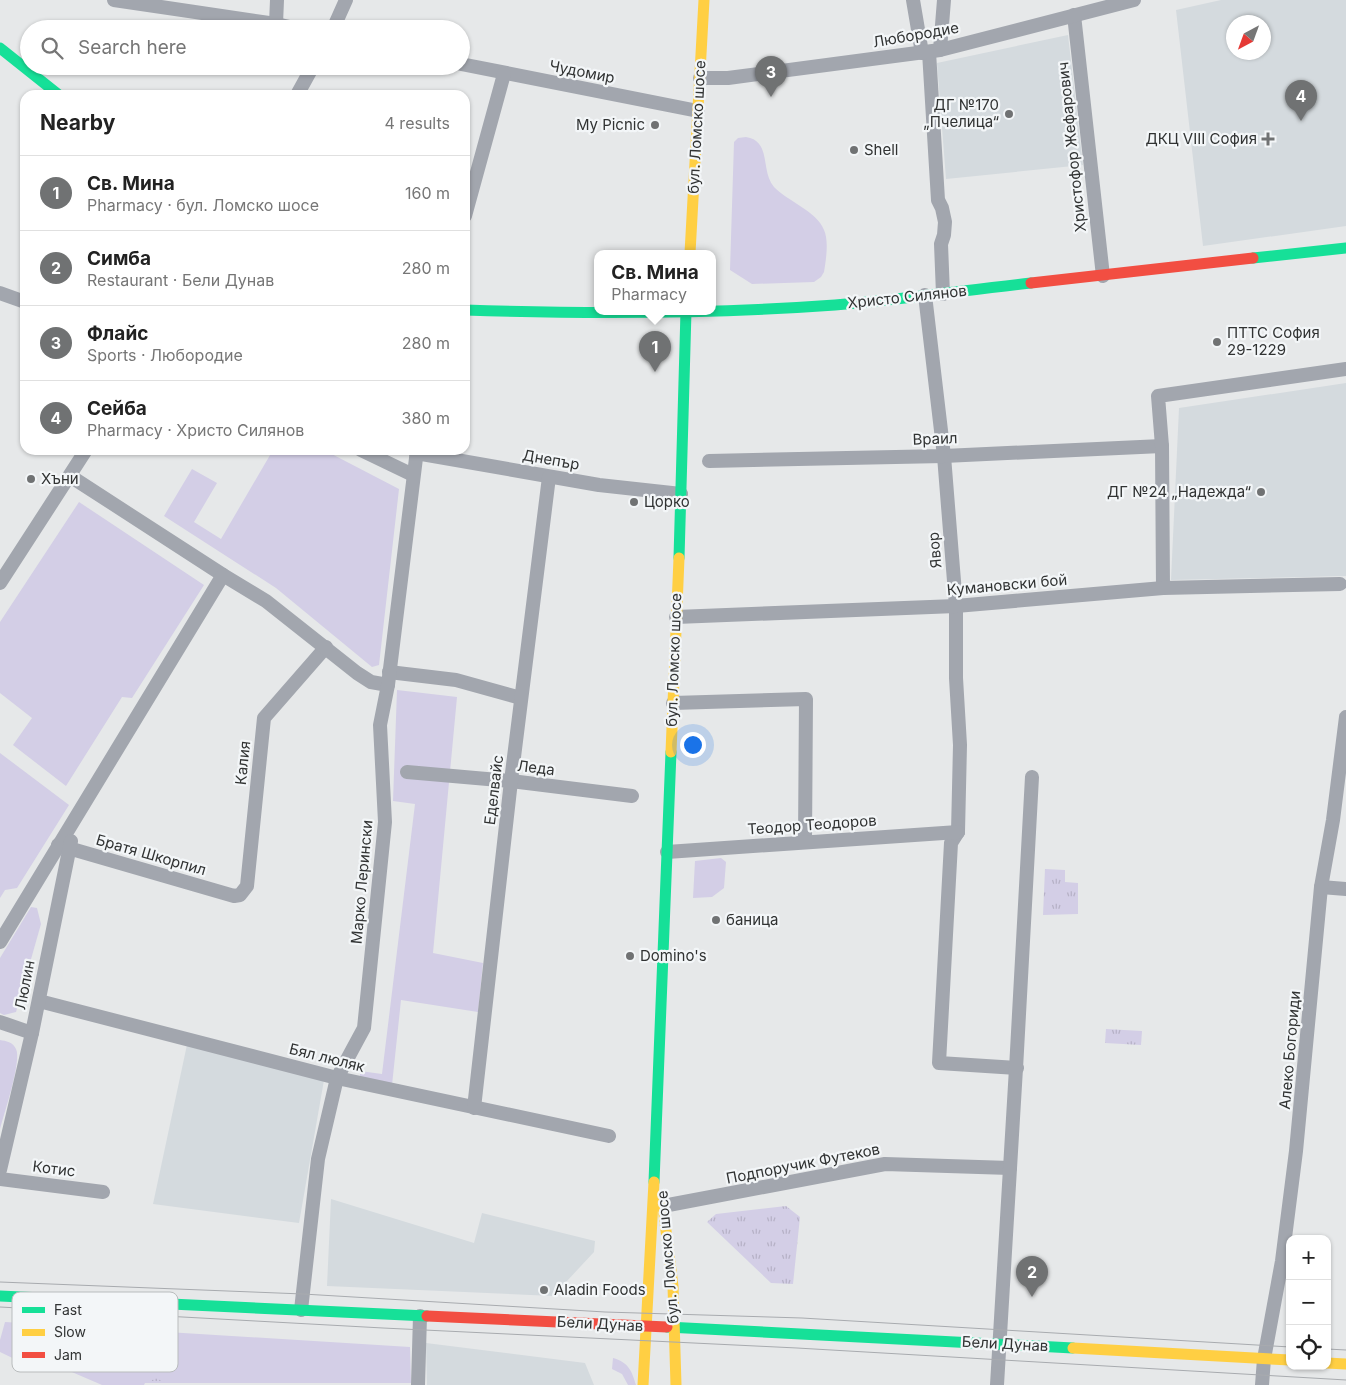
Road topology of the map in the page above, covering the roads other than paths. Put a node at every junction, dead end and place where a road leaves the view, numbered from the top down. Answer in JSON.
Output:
{"nodes":[{"id":1,"x":114,"y":0,"type":"edge"},
{"id":2,"x":277,"y":0,"type":"edge"},
{"id":3,"x":346,"y":0,"type":"edge"},
{"id":4,"x":704,"y":0,"type":"edge"},
{"id":5,"x":913,"y":0,"type":"edge"},
{"id":6,"x":944,"y":0,"type":"edge"},
{"id":7,"x":1134,"y":0,"type":"edge"},
{"id":8,"x":1074,"y":15,"type":"junction"},
{"id":9,"x":249,"y":20,"type":"edge"},
{"id":10,"x":276,"y":20,"type":"edge"},
{"id":11,"x":337,"y":20,"type":"edge"},
{"id":12,"x":0,"y":48,"type":"edge"},
{"id":13,"x":930,"y":52,"type":"junction"},
{"id":14,"x":20,"y":64,"type":"edge"},
{"id":15,"x":470,"y":66,"type":"edge"},
{"id":16,"x":504,"y":74,"type":"junction"},
{"id":17,"x":34,"y":75,"type":"edge"},
{"id":18,"x":308,"y":75,"type":"edge"},
{"id":19,"x":700,"y":78,"type":"junction"},
{"id":20,"x":53,"y":90,"type":"edge"},
{"id":21,"x":300,"y":90,"type":"edge"},
{"id":22,"x":698,"y":111,"type":"junction"},
{"id":23,"x":470,"y":198,"type":"edge"},
{"id":24,"x":1346,"y":248,"type":"edge"},
{"id":25,"x":690,"y":250,"type":"edge"},
{"id":26,"x":1103,"y":276,"type":"junction"},
{"id":27,"x":0,"y":293,"type":"edge"},
{"id":28,"x":943,"y":294,"type":"junction"},
{"id":29,"x":925,"y":295,"type":"junction"},
{"id":30,"x":20,"y":300,"type":"edge"},
{"id":31,"x":470,"y":310,"type":"edge"},
{"id":32,"x":716,"y":310,"type":"edge"},
{"id":33,"x":594,"y":312,"type":"edge"},
{"id":34,"x":686,"y":315,"type":"edge"},
{"id":35,"x":1346,"y":368,"type":"edge"},
{"id":36,"x":1162,"y":446,"type":"junction"},
{"id":37,"x":83,"y":455,"type":"edge"},
{"id":38,"x":371,"y":455,"type":"edge"},
{"id":39,"x":416,"y":455,"type":"edge"},
{"id":40,"x":437,"y":455,"type":"edge"},
{"id":41,"x":944,"y":456,"type":"junction"},
{"id":42,"x":709,"y":461,"type":"dead end"},
{"id":43,"x":413,"y":475,"type":"junction"},
{"id":44,"x":70,"y":476,"type":"junction"},
{"id":45,"x":549,"y":477,"type":"junction"},
{"id":46,"x":681,"y":494,"type":"junction"},
{"id":47,"x":5,"y":568,"type":"edge"},
{"id":48,"x":223,"y":575,"type":"junction"},
{"id":49,"x":0,"y":583,"type":"edge"},
{"id":50,"x":1340,"y":584,"type":"dead end"},
{"id":51,"x":1164,"y":588,"type":"junction"},
{"id":52,"x":956,"y":606,"type":"junction"},
{"id":53,"x":676,"y":617,"type":"junction"},
{"id":54,"x":326,"y":647,"type":"junction"},
{"id":55,"x":388,"y":678,"type":"junction"},
{"id":56,"x":521,"y":698,"type":"junction"},
{"id":57,"x":672,"y":703,"type":"junction"},
{"id":58,"x":1346,"y":717,"type":"edge"},
{"id":59,"x":407,"y":772,"type":"dead end"},
{"id":60,"x":1032,"y":777,"type":"dead end"},
{"id":61,"x":511,"y":781,"type":"junction"},
{"id":62,"x":632,"y":796,"type":"dead end"},
{"id":63,"x":958,"y":832,"type":"junction"},
{"id":64,"x":805,"y":842,"type":"junction"},
{"id":65,"x":64,"y":846,"type":"junction"},
{"id":66,"x":667,"y":852,"type":"junction"},
{"id":67,"x":1321,"y":887,"type":"junction"},
{"id":68,"x":1346,"y":889,"type":"edge"},
{"id":69,"x":234,"y":896,"type":"joint"},
{"id":70,"x":0,"y":942,"type":"edge"},
{"id":71,"x":39,"y":1001,"type":"junction"},
{"id":72,"x":0,"y":1022,"type":"edge"},
{"id":73,"x":32,"y":1033,"type":"junction"},
{"id":74,"x":1017,"y":1068,"type":"junction"},
{"id":75,"x":337,"y":1078,"type":"junction"},
{"id":76,"x":474,"y":1108,"type":"junction"},
{"id":77,"x":657,"y":1129,"type":"junction"},
{"id":78,"x":609,"y":1136,"type":"dead end"},
{"id":79,"x":1010,"y":1168,"type":"junction"},
{"id":80,"x":0,"y":1170,"type":"edge"},
{"id":81,"x":0,"y":1179,"type":"edge"},
{"id":82,"x":103,"y":1192,"type":"dead end"},
{"id":83,"x":663,"y":1206,"type":"junction"},
{"id":84,"x":178,"y":1304,"type":"edge"},
{"id":85,"x":301,"y":1310,"type":"junction"},
{"id":86,"x":420,"y":1316,"type":"junction"},
{"id":87,"x":645,"y":1326,"type":"junction"},
{"id":88,"x":675,"y":1328,"type":"junction"},
{"id":89,"x":998,"y":1344,"type":"junction"},
{"id":90,"x":1264,"y":1359,"type":"junction"},
{"id":91,"x":1286,"y":1360,"type":"edge"},
{"id":92,"x":1331,"y":1363,"type":"edge"},
{"id":93,"x":1346,"y":1364,"type":"edge"},
{"id":94,"x":418,"y":1385,"type":"edge"},
{"id":95,"x":643,"y":1385,"type":"edge"},
{"id":96,"x":676,"y":1385,"type":"edge"},
{"id":97,"x":997,"y":1385,"type":"edge"},
{"id":98,"x":1262,"y":1385,"type":"edge"}],
"edges":[{"from":1,"to":9,"type":"street"},
{"from":2,"to":10,"type":"street"},
{"from":3,"to":11,"type":"street"},
{"from":4,"to":19,"type":"street","name":"бул. Ломско шосе"},
{"from":5,"to":13,"type":"street"},
{"from":6,"to":13,"type":"street"},
{"from":7,"to":8,"type":"street","name":"Любородие"},
{"from":8,"to":13,"type":"street","name":"Любородие"},
{"from":8,"to":26,"type":"street","name":"Христофор Жефарович"},
{"from":12,"to":14,"type":"street"},
{"from":13,"to":19,"type":"street","name":"Любородие"},
{"from":13,"to":28,"type":"street"},
{"from":15,"to":16,"type":"street","name":"Чудомир"},
{"from":16,"to":22,"type":"street","name":"Чудомир"},
{"from":16,"to":23,"type":"street"},
{"from":17,"to":20,"type":"street"},
{"from":18,"to":21,"type":"street"},
{"from":19,"to":22,"type":"street","name":"бул. Ломско шосе"},
{"from":22,"to":25,"type":"street","name":"бул. Ломско шосе"},
{"from":24,"to":26,"type":"street","name":"Христо Силянов"},
{"from":26,"to":28,"type":"street","name":"Христо Силянов"},
{"from":27,"to":30,"type":"street"},
{"from":28,"to":29,"type":"street","name":"Христо Силянов"},
{"from":29,"to":32,"type":"street","name":"Христо Силянов"},
{"from":29,"to":41,"type":"street","name":"Явор"},
{"from":31,"to":33,"type":"street","name":"Христо Силянов"},
{"from":34,"to":46,"type":"street","name":"бул. Ломско шосе"},
{"from":35,"to":36,"type":"street"},
{"from":36,"to":41,"type":"street","name":"Враил"},
{"from":36,"to":51,"type":"street"},
{"from":37,"to":44,"type":"street"},
{"from":38,"to":43,"type":"street"},
{"from":39,"to":43,"type":"street","name":"Марко Лерински"},
{"from":40,"to":45,"type":"street","name":"Днепър"},
{"from":41,"to":42,"type":"street","name":"Враил"},
{"from":41,"to":52,"type":"street","name":"Явор"},
{"from":43,"to":55,"type":"street","name":"Марко Лерински"},
{"from":44,"to":47,"type":"street"},
{"from":44,"to":48,"type":"street"},
{"from":45,"to":46,"type":"street","name":"Днепър"},
{"from":45,"to":56,"type":"street","name":"Еделвайс"},
{"from":46,"to":53,"type":"street","name":"бул. Ломско шосе"},
{"from":47,"to":49,"type":"street"},
{"from":48,"to":54,"type":"street"},
{"from":48,"to":65,"type":"street"},
{"from":50,"to":51,"type":"street","name":"Кумановски бой"},
{"from":51,"to":52,"type":"street","name":"Кумановски бой"},
{"from":52,"to":53,"type":"street","name":"Кумановски бой"},
{"from":52,"to":63,"type":"street","name":"Явор"},
{"from":53,"to":57,"type":"street","name":"бул. Ломско шосе"},
{"from":54,"to":55,"type":"street"},
{"from":54,"to":69,"type":"street","name":"Калия"},
{"from":55,"to":56,"type":"street"},
{"from":55,"to":75,"type":"street","name":"Марко Лерински"},
{"from":56,"to":61,"type":"street","name":"Еделвайс"},
{"from":57,"to":64,"type":"street"},
{"from":57,"to":66,"type":"street","name":"бул. Ломско шосе"},
{"from":58,"to":67,"type":"street","name":"Алеко Богориди"},
{"from":59,"to":61,"type":"street","name":"Леда"},
{"from":60,"to":74,"type":"street"},
{"from":61,"to":62,"type":"street","name":"Леда"},
{"from":61,"to":76,"type":"street","name":"Еделвайс"},
{"from":63,"to":64,"type":"street","name":"Теодор Теодоров"},
{"from":63,"to":74,"type":"street","name":"Явор"},
{"from":64,"to":66,"type":"street","name":"Теодор Теодоров"},
{"from":65,"to":69,"type":"street","name":"Братя Шкорпил"},
{"from":65,"to":70,"type":"street"},
{"from":65,"to":71,"type":"street","name":"Люлин"},
{"from":66,"to":77,"type":"street","name":"бул. Ломско шосе"},
{"from":67,"to":68,"type":"street"},
{"from":67,"to":90,"type":"street","name":"Алеко Богориди"},
{"from":71,"to":73,"type":"street","name":"Люлин"},
{"from":71,"to":75,"type":"street","name":"Бял люляк"},
{"from":72,"to":73,"type":"street"},
{"from":73,"to":80,"type":"street","name":"Люлин"},
{"from":74,"to":79,"type":"street"},
{"from":75,"to":76,"type":"street","name":"Бял люляк"},
{"from":75,"to":85,"type":"street","name":"Марко Лерински"},
{"from":76,"to":78,"type":"street","name":"Бял люляк"},
{"from":77,"to":83,"type":"street","name":"бул. Ломско шосе"},
{"from":77,"to":87,"type":"street","name":"бул. Ломско шосе"},
{"from":79,"to":83,"type":"street","name":"Подпоручик Футеков"},
{"from":79,"to":89,"type":"street"},
{"from":81,"to":82,"type":"street","name":"Котис"},
{"from":83,"to":88,"type":"street","name":"бул. Ломско шосе"},
{"from":84,"to":85,"type":"street","name":"Бели Дунав"},
{"from":85,"to":86,"type":"street","name":"Бели Дунав"},
{"from":86,"to":87,"type":"street","name":"Бели Дунав"},
{"from":86,"to":94,"type":"street"},
{"from":87,"to":88,"type":"street","name":"Бели Дунав"},
{"from":87,"to":95,"type":"street","name":"бул. Ломско шосе"},
{"from":88,"to":89,"type":"street","name":"Бели Дунав"},
{"from":88,"to":96,"type":"street","name":"бул. Ломско шосе"},
{"from":89,"to":90,"type":"street","name":"Бели Дунав"},
{"from":89,"to":97,"type":"street"},
{"from":90,"to":91,"type":"street","name":"Бели Дунав"},
{"from":90,"to":98,"type":"street","name":"Алеко Богориди"},
{"from":92,"to":93,"type":"street"}]}
